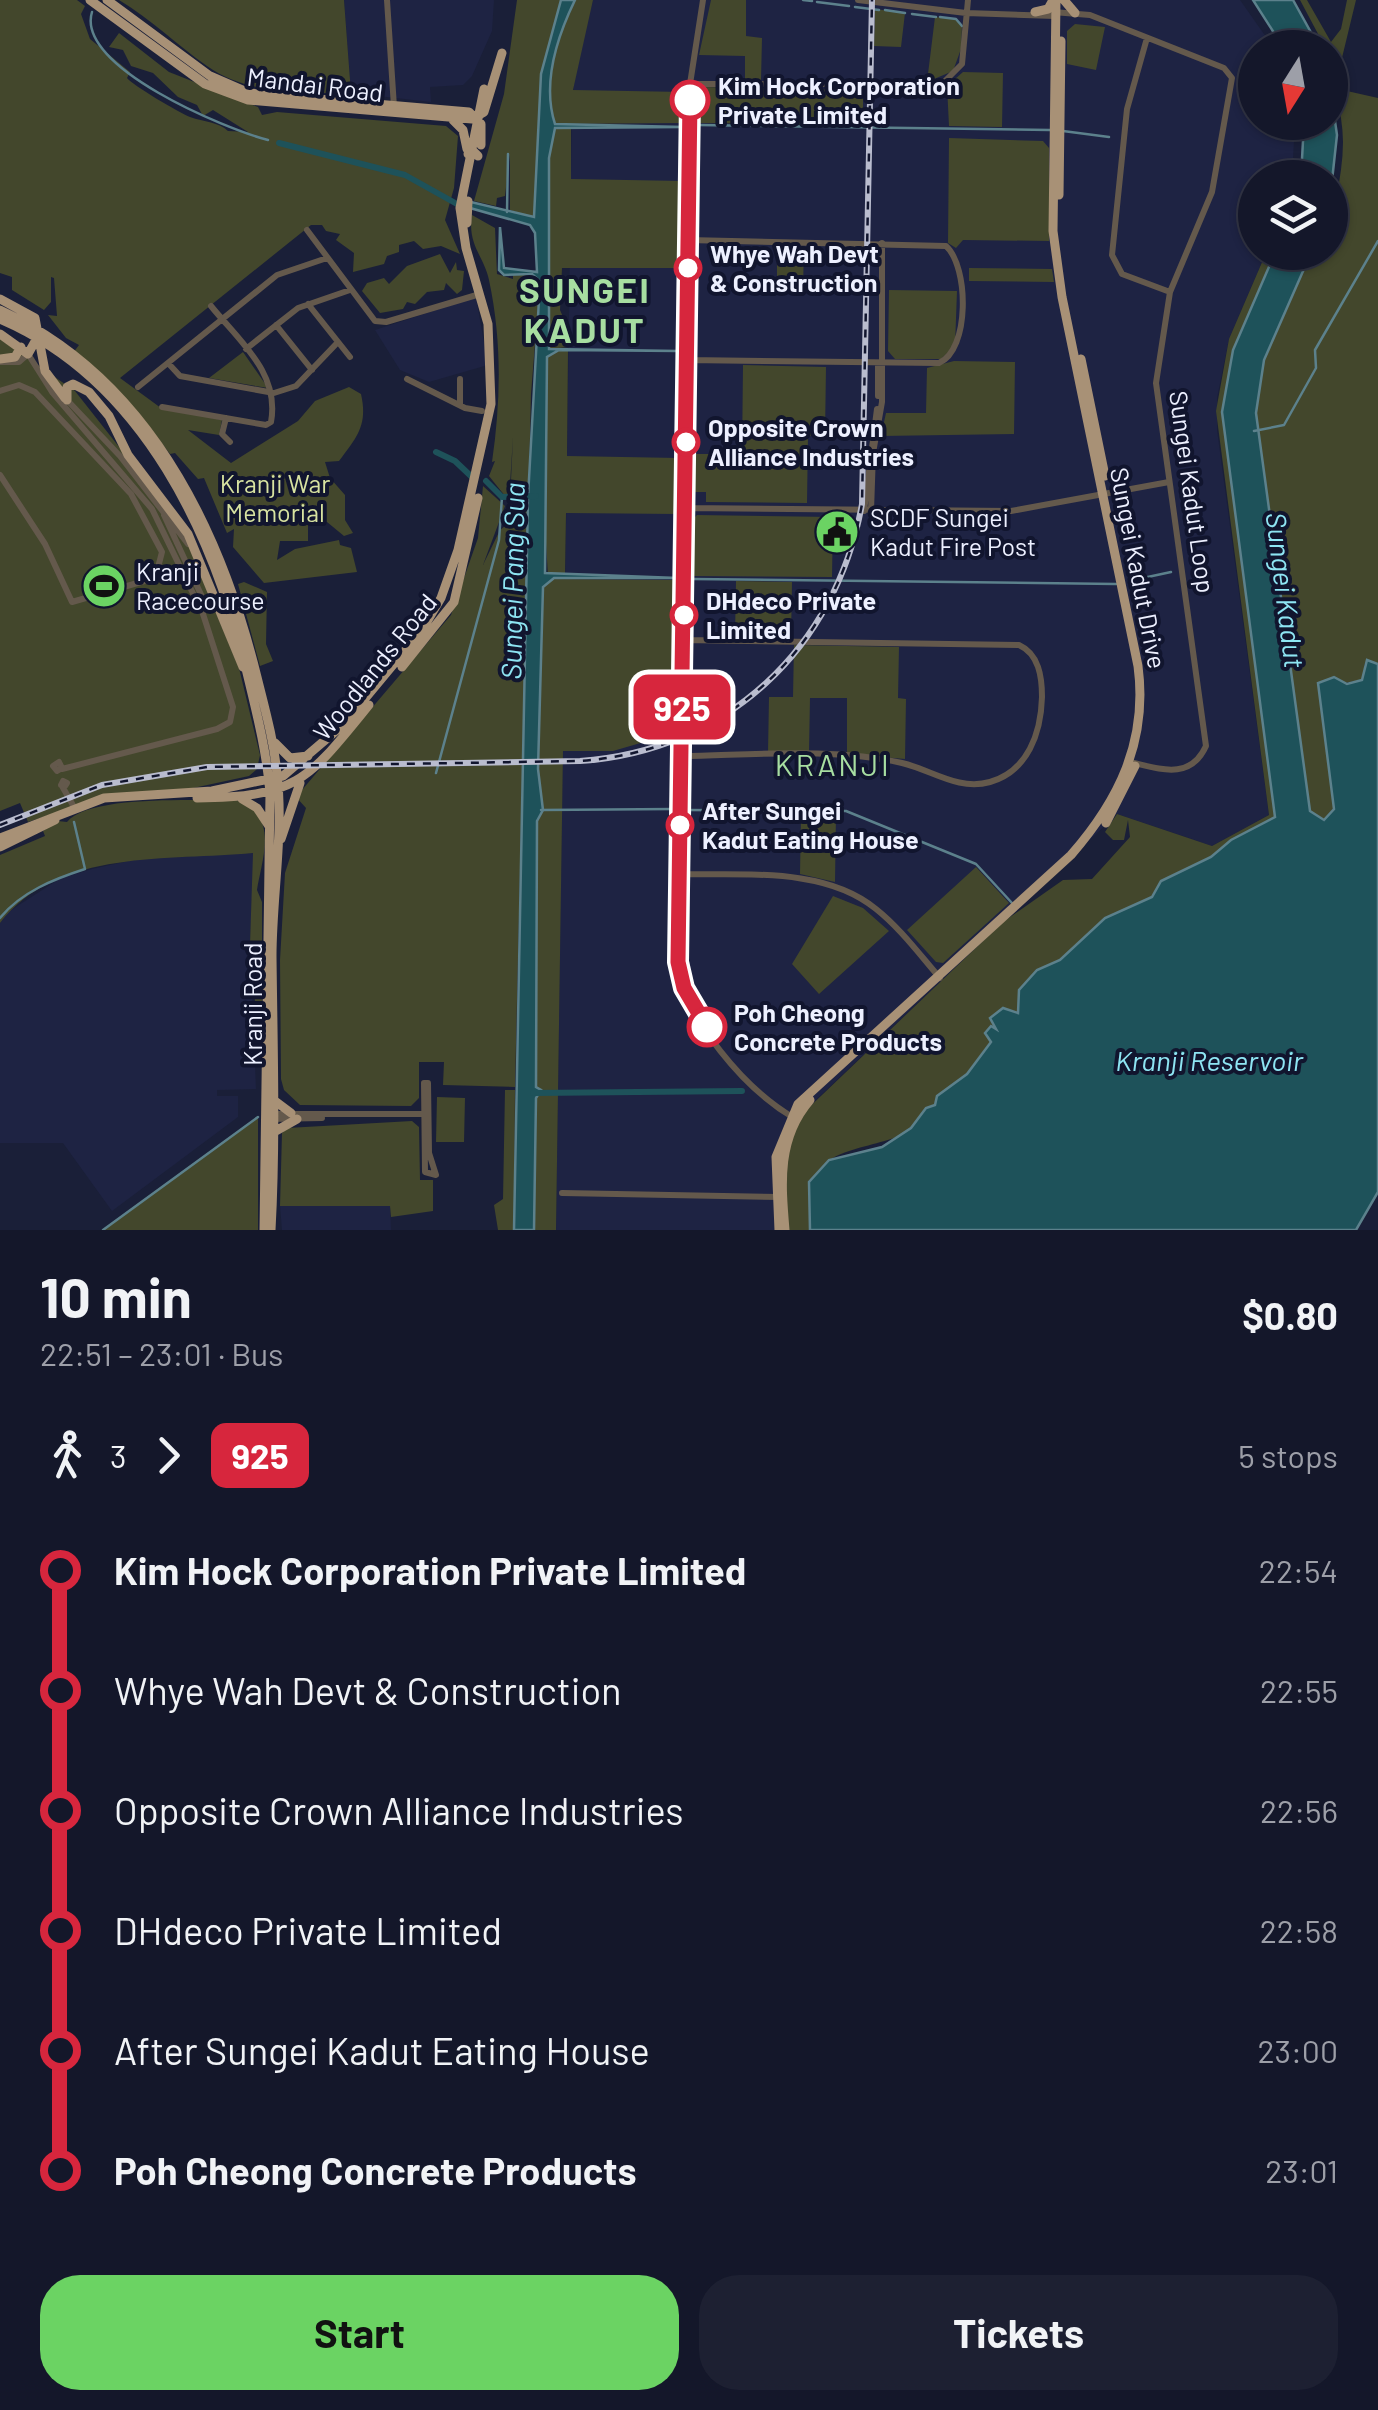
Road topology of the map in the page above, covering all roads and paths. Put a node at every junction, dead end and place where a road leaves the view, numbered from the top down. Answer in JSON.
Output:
{"nodes":[{"id":1,"x":90,"y":0,"type":"edge"},
{"id":2,"x":107,"y":0,"type":"edge"},
{"id":3,"x":387,"y":0,"type":"edge"},
{"id":4,"x":704,"y":0,"type":"edge"},
{"id":5,"x":858,"y":0,"type":"edge"},
{"id":6,"x":968,"y":0,"type":"edge"},
{"id":7,"x":1058,"y":0,"type":"edge"},
{"id":8,"x":1035,"y":12,"type":"junction"},
{"id":9,"x":966,"y":13,"type":"junction"},
{"id":10,"x":1022,"y":14,"type":"junction"},
{"id":11,"x":1058,"y":14,"type":"junction"},
{"id":12,"x":1075,"y":14,"type":"junction"},
{"id":13,"x":1094,"y":18,"type":"junction"},
{"id":14,"x":154,"y":34,"type":"junction"},
{"id":15,"x":1147,"y":38,"type":"junction"},
{"id":16,"x":150,"y":46,"type":"junction"},
{"id":17,"x":502,"y":53,"type":"dead end"},
{"id":18,"x":1057,"y":60,"type":"junction"},
{"id":19,"x":690,"y":84,"type":"junction"},
{"id":20,"x":482,"y":94,"type":"dead end"},
{"id":21,"x":324,"y":106,"type":"junction"},
{"id":22,"x":394,"y":108,"type":"junction"},
{"id":23,"x":472,"y":113,"type":"junction"},
{"id":24,"x":448,"y":114,"type":"junction"},
{"id":25,"x":474,"y":152,"type":"junction"},
{"id":26,"x":464,"y":205,"type":"junction"},
{"id":27,"x":308,"y":230,"type":"dead end"},
{"id":28,"x":688,"y":240,"type":"junction"},
{"id":29,"x":880,"y":243,"type":"junction"},
{"id":30,"x":327,"y":258,"type":"junction"},
{"id":31,"x":350,"y":290,"type":"junction"},
{"id":32,"x":1170,"y":292,"type":"junction"},
{"id":33,"x":480,"y":294,"type":"junction"},
{"id":34,"x":0,"y":299,"type":"edge"},
{"id":35,"x":308,"y":304,"type":"junction"},
{"id":36,"x":211,"y":306,"type":"dead end"},
{"id":37,"x":0,"y":310,"type":"edge"},
{"id":38,"x":0,"y":319,"type":"edge"},
{"id":39,"x":222,"y":319,"type":"junction"},
{"id":40,"x":14,"y":321,"type":"junction"},
{"id":41,"x":276,"y":325,"type":"junction"},
{"id":42,"x":40,"y":327,"type":"junction"},
{"id":43,"x":0,"y":334,"type":"edge"},
{"id":44,"x":338,"y":342,"type":"junction"},
{"id":45,"x":246,"y":349,"type":"junction"},
{"id":46,"x":25,"y":350,"type":"junction"},
{"id":47,"x":63,"y":353,"type":"junction"},
{"id":48,"x":350,"y":357,"type":"dead end"},
{"id":49,"x":880,"y":359,"type":"junction"},
{"id":50,"x":0,"y":360,"type":"edge"},
{"id":51,"x":687,"y":360,"type":"junction"},
{"id":52,"x":168,"y":363,"type":"junction"},
{"id":53,"x":868,"y":363,"type":"junction"},
{"id":54,"x":895,"y":363,"type":"junction"},
{"id":55,"x":312,"y":370,"type":"junction"},
{"id":56,"x":880,"y":375,"type":"junction"},
{"id":57,"x":407,"y":379,"type":"dead end"},
{"id":58,"x":460,"y":379,"type":"dead end"},
{"id":59,"x":138,"y":387,"type":"dead end"},
{"id":60,"x":0,"y":391,"type":"edge"},
{"id":61,"x":274,"y":393,"type":"junction"},
{"id":62,"x":67,"y":400,"type":"junction"},
{"id":63,"x":460,"y":405,"type":"junction"},
{"id":64,"x":162,"y":407,"type":"dead end"},
{"id":65,"x":487,"y":412,"type":"junction"},
{"id":66,"x":226,"y":418,"type":"junction"},
{"id":67,"x":230,"y":442,"type":"dead end"},
{"id":68,"x":0,"y":475,"type":"edge"},
{"id":69,"x":1169,"y":482,"type":"junction"},
{"id":70,"x":1106,"y":493,"type":"junction"},
{"id":71,"x":158,"y":502,"type":"junction"},
{"id":72,"x":684,"y":508,"type":"junction"},
{"id":73,"x":868,"y":511,"type":"junction"},
{"id":74,"x":188,"y":544,"type":"dead end"},
{"id":75,"x":463,"y":551,"type":"junction"},
{"id":76,"x":189,"y":568,"type":"junction"},
{"id":77,"x":180,"y":571,"type":"junction"},
{"id":78,"x":155,"y":579,"type":"junction"},
{"id":79,"x":202,"y":614,"type":"junction"},
{"id":80,"x":684,"y":640,"type":"junction"},
{"id":81,"x":247,"y":672,"type":"junction"},
{"id":82,"x":271,"y":737,"type":"junction"},
{"id":83,"x":264,"y":748,"type":"junction"},
{"id":84,"x":312,"y":755,"type":"junction"},
{"id":85,"x":681,"y":756,"type":"junction"},
{"id":86,"x":1133,"y":763,"type":"junction"},
{"id":87,"x":273,"y":779,"type":"junction"},
{"id":88,"x":301,"y":781,"type":"junction"},
{"id":89,"x":238,"y":792,"type":"junction"},
{"id":90,"x":274,"y":792,"type":"junction"},
{"id":91,"x":74,"y":807,"type":"junction"},
{"id":92,"x":270,"y":828,"type":"junction"},
{"id":93,"x":0,"y":838,"type":"edge"},
{"id":94,"x":0,"y":848,"type":"edge"},
{"id":95,"x":277,"y":855,"type":"junction"},
{"id":96,"x":680,"y":874,"type":"junction"},
{"id":97,"x":939,"y":977,"type":"junction"},
{"id":98,"x":274,"y":1098,"type":"junction"},
{"id":99,"x":270,"y":1116,"type":"junction"},
{"id":100,"x":294,"y":1116,"type":"junction"},
{"id":101,"x":426,"y":1116,"type":"junction"},
{"id":102,"x":793,"y":1118,"type":"junction"},
{"id":103,"x":274,"y":1134,"type":"junction"},
{"id":104,"x":562,"y":1193,"type":"dead end"},
{"id":105,"x":778,"y":1196,"type":"junction"},
{"id":106,"x":268,"y":1199,"type":"junction"},
{"id":107,"x":267,"y":1230,"type":"edge"},
{"id":108,"x":782,"y":1230,"type":"edge"}],
"edges":[{"from":1,"to":16,"type":"main road","name":"Mandai Road"},
{"from":2,"to":14,"type":"main road","name":"Mandai Road"},
{"from":3,"to":22,"type":"street"},
{"from":4,"to":19,"type":"street"},
{"from":5,"to":9,"type":"street"},
{"from":6,"to":9,"type":"street"},
{"from":7,"to":8,"type":"main road"},
{"from":7,"to":11,"type":"main road","name":"Sungei Kadut Drive"},
{"from":7,"to":12,"type":"main road"},
{"from":8,"to":10,"type":"street"},
{"from":8,"to":11,"type":"street"},
{"from":9,"to":10,"type":"street"},
{"from":9,"to":19,"type":"street"},
{"from":10,"to":11,"type":"street"},
{"from":11,"to":12,"type":"street","name":"Sungei Kadut Loop"},
{"from":11,"to":13,"type":"street","name":"Sungei Kadut Loop"},
{"from":11,"to":18,"type":"main road","name":"Sungei Kadut Drive"},
{"from":12,"to":13,"type":"street","name":"Sungei Kadut Loop"},
{"from":13,"to":15,"type":"street","name":"Sungei Kadut Loop"},
{"from":14,"to":16,"type":"main road"},
{"from":14,"to":21,"type":"main road","name":"Mandai Road"},
{"from":15,"to":32,"type":"street"},
{"from":15,"to":32,"type":"street","name":"Sungei Kadut Loop"},
{"from":16,"to":21,"type":"main road","name":"Mandai Road"},
{"from":17,"to":23,"type":"main road"},
{"from":18,"to":70,"type":"main road","name":"Sungei Kadut Drive"},
{"from":18,"to":70,"type":"main road","name":"Sungei Kadut Drive"},
{"from":19,"to":28,"type":"street"},
{"from":20,"to":23,"type":"main road"},
{"from":21,"to":22,"type":"main road","name":"Mandai Road"},
{"from":21,"to":24,"type":"main road","name":"Mandai Road"},
{"from":22,"to":24,"type":"main road","name":"Mandai Road"},
{"from":23,"to":24,"type":"main road"},
{"from":23,"to":25,"type":"main road","name":"Woodlands Road"},
{"from":24,"to":25,"type":"main road"},
{"from":25,"to":26,"type":"main road","name":"Woodlands Road"},
{"from":26,"to":33,"type":"main road","name":"Woodlands Road"},
{"from":26,"to":75,"type":"main road","name":"Woodlands Road"},
{"from":27,"to":30,"type":"street"},
{"from":28,"to":29,"type":"street"},
{"from":28,"to":51,"type":"street"},
{"from":29,"to":49,"type":"street"},
{"from":29,"to":54,"type":"street"},
{"from":30,"to":31,"type":"street"},
{"from":30,"to":39,"type":"street"},
{"from":31,"to":33,"type":"street"},
{"from":31,"to":35,"type":"street"},
{"from":32,"to":69,"type":"street","name":"Sungei Kadut Loop"},
{"from":33,"to":65,"type":"main road","name":"Woodlands Road"},
{"from":34,"to":42,"type":"main road"},
{"from":35,"to":41,"type":"street"},
{"from":35,"to":44,"type":"street"},
{"from":36,"to":39,"type":"street"},
{"from":37,"to":40,"type":"main road"},
{"from":38,"to":40,"type":"main road"},
{"from":39,"to":45,"type":"street"},
{"from":39,"to":52,"type":"street"},
{"from":40,"to":47,"type":"main road"},
{"from":41,"to":45,"type":"street"},
{"from":41,"to":55,"type":"street"},
{"from":42,"to":46,"type":"main road"},
{"from":42,"to":62,"type":"main road"},
{"from":43,"to":46,"type":"main road"},
{"from":44,"to":48,"type":"street"},
{"from":44,"to":55,"type":"street"},
{"from":45,"to":61,"type":"street"},
{"from":46,"to":50,"type":"main road"},
{"from":46,"to":77,"type":"street"},
{"from":47,"to":81,"type":"main road"},
{"from":47,"to":82,"type":"main road"},
{"from":49,"to":53,"type":"street"},
{"from":49,"to":54,"type":"street"},
{"from":49,"to":56,"type":"street"},
{"from":51,"to":53,"type":"street"},
{"from":51,"to":72,"type":"street"},
{"from":52,"to":59,"type":"street"},
{"from":52,"to":61,"type":"street"},
{"from":53,"to":56,"type":"street"},
{"from":54,"to":56,"type":"street"},
{"from":55,"to":61,"type":"street"},
{"from":56,"to":73,"type":"street"},
{"from":57,"to":63,"type":"street"},
{"from":58,"to":63,"type":"street"},
{"from":60,"to":78,"type":"street"},
{"from":61,"to":66,"type":"street"},
{"from":62,"to":71,"type":"street"},
{"from":62,"to":81,"type":"main road"},
{"from":63,"to":65,"type":"street"},
{"from":64,"to":66,"type":"street"},
{"from":65,"to":75,"type":"main road","name":"Woodlands Road"},
{"from":66,"to":67,"type":"street"},
{"from":68,"to":78,"type":"street"},
{"from":69,"to":70,"type":"street"},
{"from":69,"to":86,"type":"street","name":"Sungei Kadut Loop"},
{"from":70,"to":73,"type":"street"},
{"from":70,"to":86,"type":"main road","name":"Sungei Kadut Drive"},
{"from":71,"to":74,"type":"street"},
{"from":71,"to":76,"type":"street"},
{"from":72,"to":73,"type":"street"},
{"from":72,"to":80,"type":"street"},
{"from":75,"to":84,"type":"main road","name":"Woodlands Road"},
{"from":75,"to":88,"type":"main road","name":"Woodlands Road"},
{"from":76,"to":77,"type":"street"},
{"from":76,"to":79,"type":"street"},
{"from":77,"to":78,"type":"street"},
{"from":77,"to":79,"type":"street"},
{"from":79,"to":91,"type":"street"},
{"from":80,"to":85,"type":"street"},
{"from":80,"to":85,"type":"street"},
{"from":81,"to":83,"type":"main road"},
{"from":82,"to":84,"type":"main road"},
{"from":82,"to":87,"type":"main road"},
{"from":83,"to":87,"type":"main road"},
{"from":83,"to":89,"type":"main road"},
{"from":84,"to":87,"type":"main road","name":"Woodlands Road"},
{"from":85,"to":96,"type":"street"},
{"from":86,"to":97,"type":"main road","name":"Sungei Kadut Drive"},
{"from":87,"to":89,"type":"main road","name":"Woodlands Road"},
{"from":87,"to":90,"type":"main road"},
{"from":88,"to":90,"type":"main road","name":"Woodlands Road"},
{"from":88,"to":95,"type":"main road"},
{"from":89,"to":90,"type":"main road","name":"Woodlands Road"},
{"from":89,"to":91,"type":"main road","name":"Woodlands Road"},
{"from":89,"to":92,"type":"main road"},
{"from":89,"to":94,"type":"main road","name":"Woodlands Road"},
{"from":90,"to":92,"type":"main road","name":"Kranji Road"},
{"from":90,"to":95,"type":"main road","name":"Kranji Road"},
{"from":91,"to":93,"type":"main road","name":"Woodlands Road"},
{"from":92,"to":99,"type":"main road","name":"Kranji Road"},
{"from":95,"to":98,"type":"main road","name":"Kranji Road"},
{"from":96,"to":97,"type":"street"},
{"from":96,"to":102,"type":"street"},
{"from":97,"to":102,"type":"main road","name":"Sungei Kadut Drive"},
{"from":98,"to":99,"type":"main road","name":"Kranji Road"},
{"from":98,"to":100,"type":"main road"},
{"from":99,"to":100,"type":"street"},
{"from":99,"to":103,"type":"main road","name":"Kranji Road"},
{"from":99,"to":106,"type":"main road","name":"Kranji Road"},
{"from":100,"to":101,"type":"street"},
{"from":100,"to":103,"type":"main road"},
{"from":101,"to":101,"type":"street"},
{"from":102,"to":105,"type":"main road","name":"Sungei Kadut Drive"},
{"from":103,"to":106,"type":"main road","name":"Kranji Road"},
{"from":104,"to":105,"type":"street"},
{"from":105,"to":108,"type":"main road","name":"Sungei Kadut Drive"},
{"from":106,"to":107,"type":"main road","name":"Kranji Road"}]}
